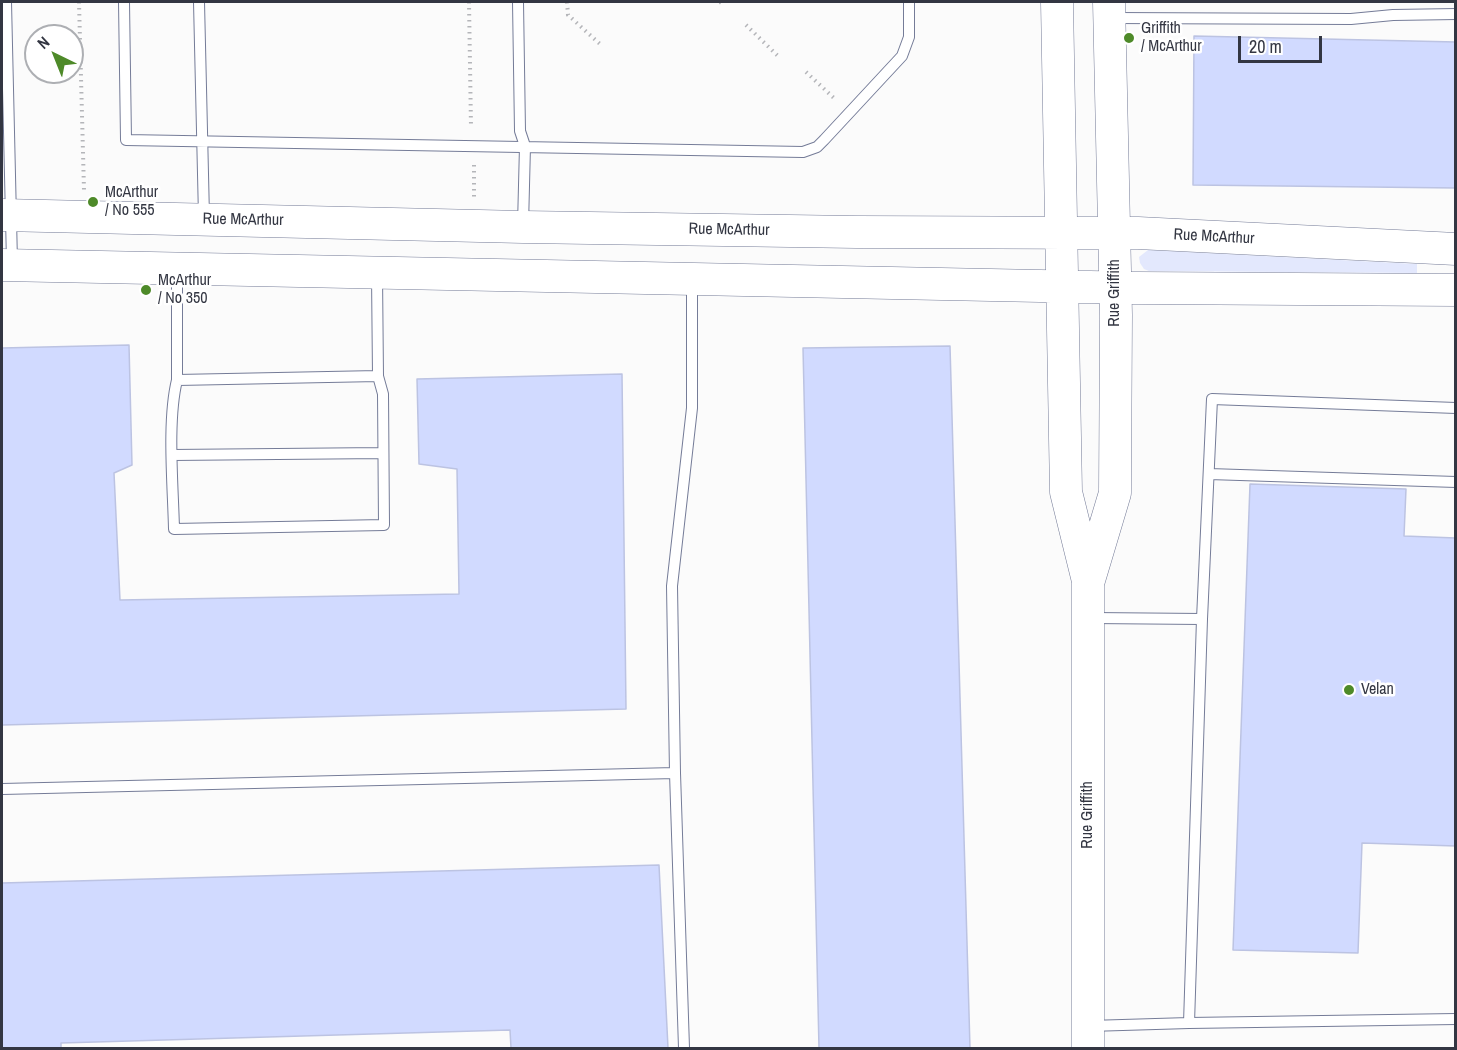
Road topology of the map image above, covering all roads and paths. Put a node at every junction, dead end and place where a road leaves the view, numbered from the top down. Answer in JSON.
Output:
{"nodes":[{"id":1,"x":6,"y":2,"type":"edge"},
{"id":2,"x":79,"y":2,"type":"edge"},
{"id":3,"x":124,"y":2,"type":"edge"},
{"id":4,"x":198,"y":2,"type":"edge"},
{"id":5,"x":469,"y":2,"type":"edge"},
{"id":6,"x":518,"y":2,"type":"edge"},
{"id":7,"x":567,"y":2,"type":"edge"},
{"id":8,"x":720,"y":2,"type":"edge"},
{"id":9,"x":909,"y":2,"type":"edge"},
{"id":10,"x":1057,"y":2,"type":"edge"},
{"id":11,"x":1442,"y":2,"type":"edge"},
{"id":12,"x":724,"y":6,"type":"dead end"},
{"id":13,"x":1109,"y":10,"type":"edge"},
{"id":14,"x":1442,"y":14,"type":"junction"},
{"id":15,"x":1455,"y":14,"type":"edge"},
{"id":16,"x":746,"y":25,"type":"dead end"},
{"id":17,"x":600,"y":44,"type":"dead end"},
{"id":18,"x":780,"y":58,"type":"dead end"},
{"id":19,"x":806,"y":72,"type":"dead end"},
{"id":20,"x":849,"y":113,"type":"junction"},
{"id":21,"x":471,"y":129,"type":"dead end"},
{"id":22,"x":202,"y":142,"type":"junction"},
{"id":23,"x":525,"y":146,"type":"junction"},
{"id":24,"x":474,"y":162,"type":"dead end"},
{"id":25,"x":84,"y":201,"type":"dead end"},
{"id":26,"x":474,"y":207,"type":"dead end"},
{"id":27,"x":6,"y":215,"type":"edge"},
{"id":28,"x":204,"y":220,"type":"junction"},
{"id":29,"x":523,"y":226,"type":"junction"},
{"id":30,"x":1061,"y":233,"type":"junction"},
{"id":31,"x":1114,"y":233,"type":"junction"},
{"id":32,"x":1455,"y":249,"type":"edge"},
{"id":33,"x":7,"y":265,"type":"edge"},
{"id":34,"x":177,"y":268,"type":"junction"},
{"id":35,"x":377,"y":273,"type":"junction"},
{"id":36,"x":692,"y":279,"type":"junction"},
{"id":37,"x":1063,"y":285,"type":"junction"},
{"id":38,"x":1116,"y":287,"type":"junction"},
{"id":39,"x":1455,"y":290,"type":"edge"},
{"id":40,"x":378,"y":376,"type":"junction"},
{"id":41,"x":177,"y":380,"type":"junction"},
{"id":42,"x":1455,"y":408,"type":"edge"},
{"id":43,"x":383,"y":453,"type":"junction"},
{"id":44,"x":172,"y":455,"type":"junction"},
{"id":45,"x":1209,"y":474,"type":"junction"},
{"id":46,"x":1455,"y":482,"type":"edge"},
{"id":47,"x":1088,"y":581,"type":"junction"},
{"id":48,"x":1089,"y":618,"type":"junction"},
{"id":49,"x":1203,"y":619,"type":"junction"},
{"id":50,"x":675,"y":773,"type":"junction"},
{"id":51,"x":2,"y":789,"type":"edge"},
{"id":52,"x":1455,"y":1018,"type":"edge"},
{"id":53,"x":1189,"y":1023,"type":"junction"},
{"id":54,"x":1088,"y":1037,"type":"edge"},
{"id":55,"x":684,"y":1048,"type":"edge"}],
"edges":[{"from":1,"to":27,"type":"lane"},
{"from":2,"to":25,"type":"path"},
{"from":3,"to":22,"type":"lane"},
{"from":4,"to":22,"type":"lane"},
{"from":5,"to":21,"type":"path"},
{"from":6,"to":23,"type":"lane"},
{"from":7,"to":17,"type":"path"},
{"from":8,"to":12,"type":"path"},
{"from":9,"to":20,"type":"lane"},
{"from":10,"to":30,"type":"street","name":"Rue Griffith"},
{"from":11,"to":14,"type":"lane"},
{"from":13,"to":14,"type":"lane"},
{"from":13,"to":31,"type":"street","name":"Rue Griffith"},
{"from":14,"to":15,"type":"lane"},
{"from":16,"to":18,"type":"path"},
{"from":19,"to":20,"type":"path"},
{"from":20,"to":23,"type":"lane"},
{"from":22,"to":23,"type":"lane"},
{"from":22,"to":28,"type":"lane"},
{"from":23,"to":29,"type":"lane"},
{"from":24,"to":26,"type":"path"},
{"from":27,"to":28,"type":"street","name":"Rue McArthur"},
{"from":27,"to":33,"type":"lane"},
{"from":28,"to":29,"type":"street","name":"Rue McArthur"},
{"from":29,"to":30,"type":"street","name":"Rue McArthur"},
{"from":30,"to":31,"type":"street","name":"Rue McArthur"},
{"from":30,"to":37,"type":"street","name":"Rue Griffith"},
{"from":31,"to":32,"type":"street","name":"Rue McArthur"},
{"from":31,"to":38,"type":"street","name":"Rue Griffith"},
{"from":33,"to":34,"type":"street"},
{"from":34,"to":35,"type":"street"},
{"from":34,"to":41,"type":"lane"},
{"from":35,"to":36,"type":"street"},
{"from":35,"to":40,"type":"lane"},
{"from":36,"to":37,"type":"street"},
{"from":36,"to":50,"type":"lane"},
{"from":37,"to":38,"type":"street"},
{"from":37,"to":47,"type":"street","name":"Rue Griffith"},
{"from":38,"to":39,"type":"street"},
{"from":38,"to":47,"type":"street","name":"Rue Griffith"},
{"from":40,"to":41,"type":"lane"},
{"from":40,"to":43,"type":"lane"},
{"from":41,"to":44,"type":"lane"},
{"from":42,"to":45,"type":"lane"},
{"from":43,"to":44,"type":"lane"},
{"from":43,"to":44,"type":"lane"},
{"from":45,"to":46,"type":"lane"},
{"from":45,"to":49,"type":"lane"},
{"from":47,"to":48,"type":"street","name":"Rue Griffith"},
{"from":48,"to":49,"type":"lane"},
{"from":48,"to":54,"type":"street","name":"Rue Griffith"},
{"from":49,"to":53,"type":"lane"},
{"from":50,"to":51,"type":"lane"},
{"from":50,"to":55,"type":"lane"},
{"from":52,"to":53,"type":"lane"},
{"from":53,"to":54,"type":"lane"}]}
